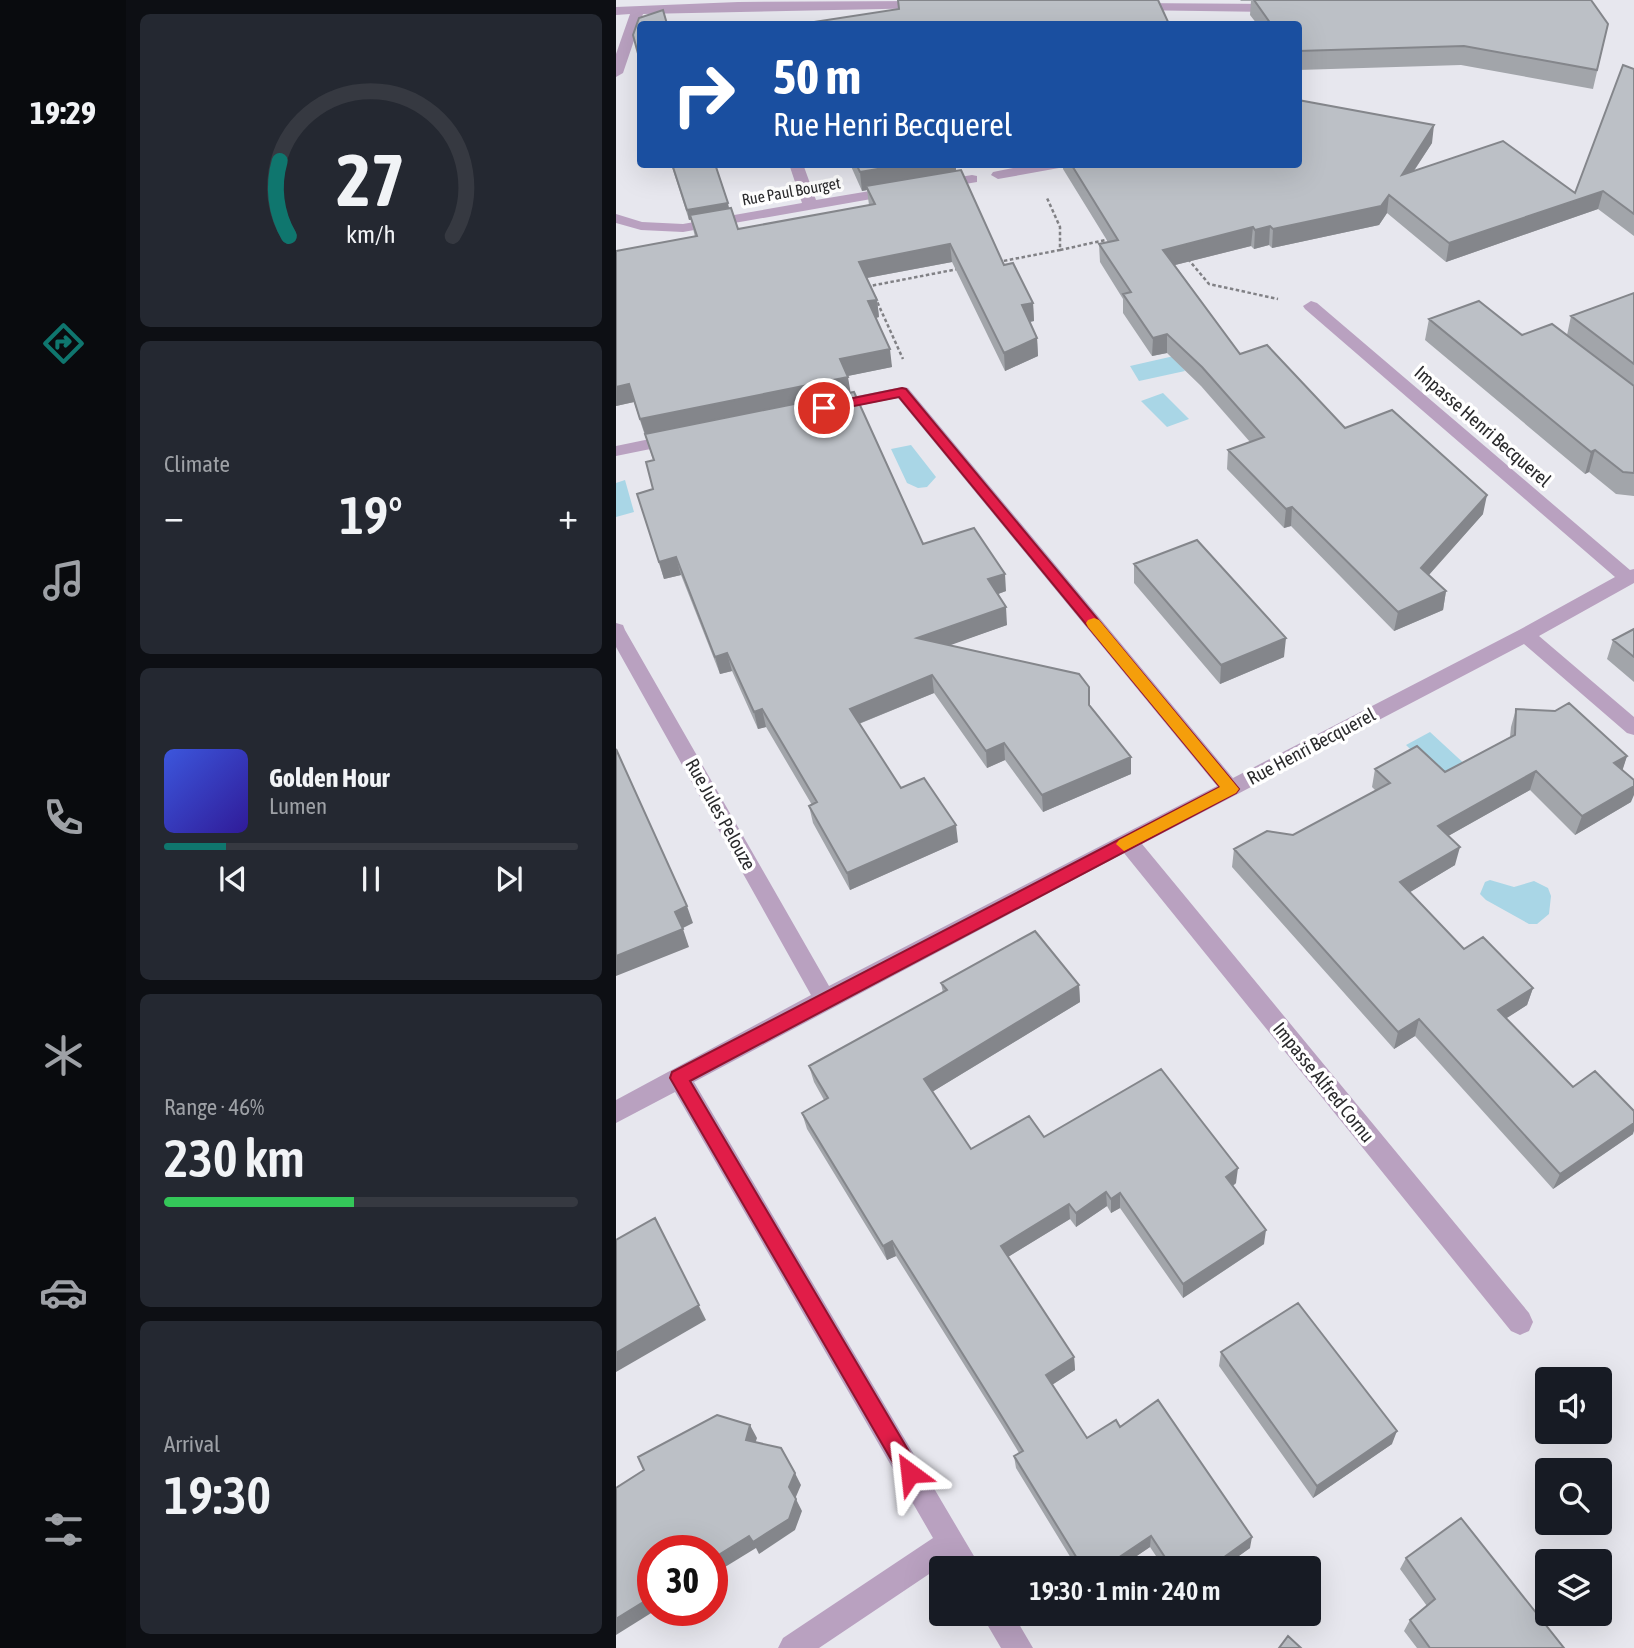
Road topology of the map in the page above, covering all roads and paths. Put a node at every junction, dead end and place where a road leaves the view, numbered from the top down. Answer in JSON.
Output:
{"nodes":[{"id":1,"x":943,"y":5,"type":"edge"},
{"id":2,"x":738,"y":6,"type":"junction"},
{"id":3,"x":1122,"y":7,"type":"edge"},
{"id":4,"x":1205,"y":7,"type":"junction"},
{"id":5,"x":1293,"y":8,"type":"edge"},
{"id":6,"x":638,"y":10,"type":"junction"},
{"id":7,"x":616,"y":11,"type":"edge"},
{"id":8,"x":744,"y":21,"type":"edge"},
{"id":9,"x":1212,"y":21,"type":"edge"},
{"id":10,"x":616,"y":73,"type":"edge"},
{"id":11,"x":797,"y":168,"type":"edge"},
{"id":12,"x":1039,"y":168,"type":"edge"},
{"id":13,"x":1034,"y":169,"type":"junction"},
{"id":14,"x":998,"y":175,"type":"dead end"},
{"id":15,"x":972,"y":179,"type":"dead end"},
{"id":16,"x":810,"y":205,"type":"junction"},
{"id":17,"x":616,"y":218,"type":"edge"},
{"id":18,"x":1110,"y":239,"type":"edge"},
{"id":19,"x":1060,"y":250,"type":"junction"},
{"id":20,"x":1185,"y":256,"type":"edge"},
{"id":21,"x":992,"y":263,"type":"edge"},
{"id":22,"x":965,"y":268,"type":"edge"},
{"id":23,"x":1311,"y":306,"type":"joint"},
{"id":24,"x":902,"y":392,"type":"junction"},
{"id":25,"x":820,"y":409,"type":"edge"},
{"id":26,"x":698,"y":434,"type":"edge"},
{"id":27,"x":616,"y":451,"type":"edge"},
{"id":28,"x":1631,"y":576,"type":"edge"},
{"id":29,"x":616,"y":629,"type":"edge"},
{"id":30,"x":1527,"y":635,"type":"junction"},
{"id":31,"x":1634,"y":728,"type":"edge"},
{"id":32,"x":1231,"y":789,"type":"junction"},
{"id":33,"x":1128,"y":843,"type":"junction"},
{"id":34,"x":825,"y":999,"type":"junction"},
{"id":35,"x":679,"y":1078,"type":"junction"},
{"id":36,"x":616,"y":1112,"type":"edge"},
{"id":37,"x":1520,"y":1322,"type":"dead end"},
{"id":38,"x":951,"y":1542,"type":"junction"},
{"id":39,"x":960,"y":1556,"type":"edge"},
{"id":40,"x":1004,"y":1626,"type":"edge"},
{"id":41,"x":793,"y":1648,"type":"edge"},
{"id":42,"x":1018,"y":1648,"type":"edge"}],
"edges":[{"from":1,"to":2,"type":"street"},
{"from":2,"to":6,"type":"street"},
{"from":2,"to":8,"type":"street"},
{"from":3,"to":4,"type":"street"},
{"from":4,"to":5,"type":"street"},
{"from":4,"to":9,"type":"street"},
{"from":6,"to":7,"type":"street"},
{"from":6,"to":10,"type":"street"},
{"from":11,"to":16,"type":"street"},
{"from":12,"to":13,"type":"street"},
{"from":13,"to":14,"type":"street"},
{"from":13,"to":19,"type":"path"},
{"from":15,"to":16,"type":"street","name":"Rue Paul Bourget"},
{"from":16,"to":17,"type":"street","name":"Rue Paul Bourget"},
{"from":18,"to":19,"type":"path"},
{"from":19,"to":21,"type":"path"},
{"from":20,"to":23,"type":"path"},
{"from":22,"to":24,"type":"path"},
{"from":23,"to":28,"type":"street","name":"Impasse Henri Becquerel"},
{"from":24,"to":25,"type":"street"},
{"from":24,"to":32,"type":"street"},
{"from":26,"to":27,"type":"street"},
{"from":28,"to":30,"type":"street","name":"Rue Henri Becquerel"},
{"from":29,"to":34,"type":"street","name":"Rue Jules Pelouze"},
{"from":30,"to":31,"type":"street"},
{"from":30,"to":32,"type":"street","name":"Rue Henri Becquerel"},
{"from":32,"to":33,"type":"street","name":"Rue Henri Becquerel"},
{"from":33,"to":34,"type":"street","name":"Rue Henri Becquerel"},
{"from":33,"to":37,"type":"street","name":"Impasse Alfred Cornu"},
{"from":34,"to":35,"type":"street","name":"Rue Henri Becquerel"},
{"from":35,"to":36,"type":"street","name":"Rue Henri Becquerel"},
{"from":35,"to":38,"type":"street"},
{"from":38,"to":39,"type":"street"},
{"from":38,"to":41,"type":"street"},
{"from":40,"to":42,"type":"street"}]}
